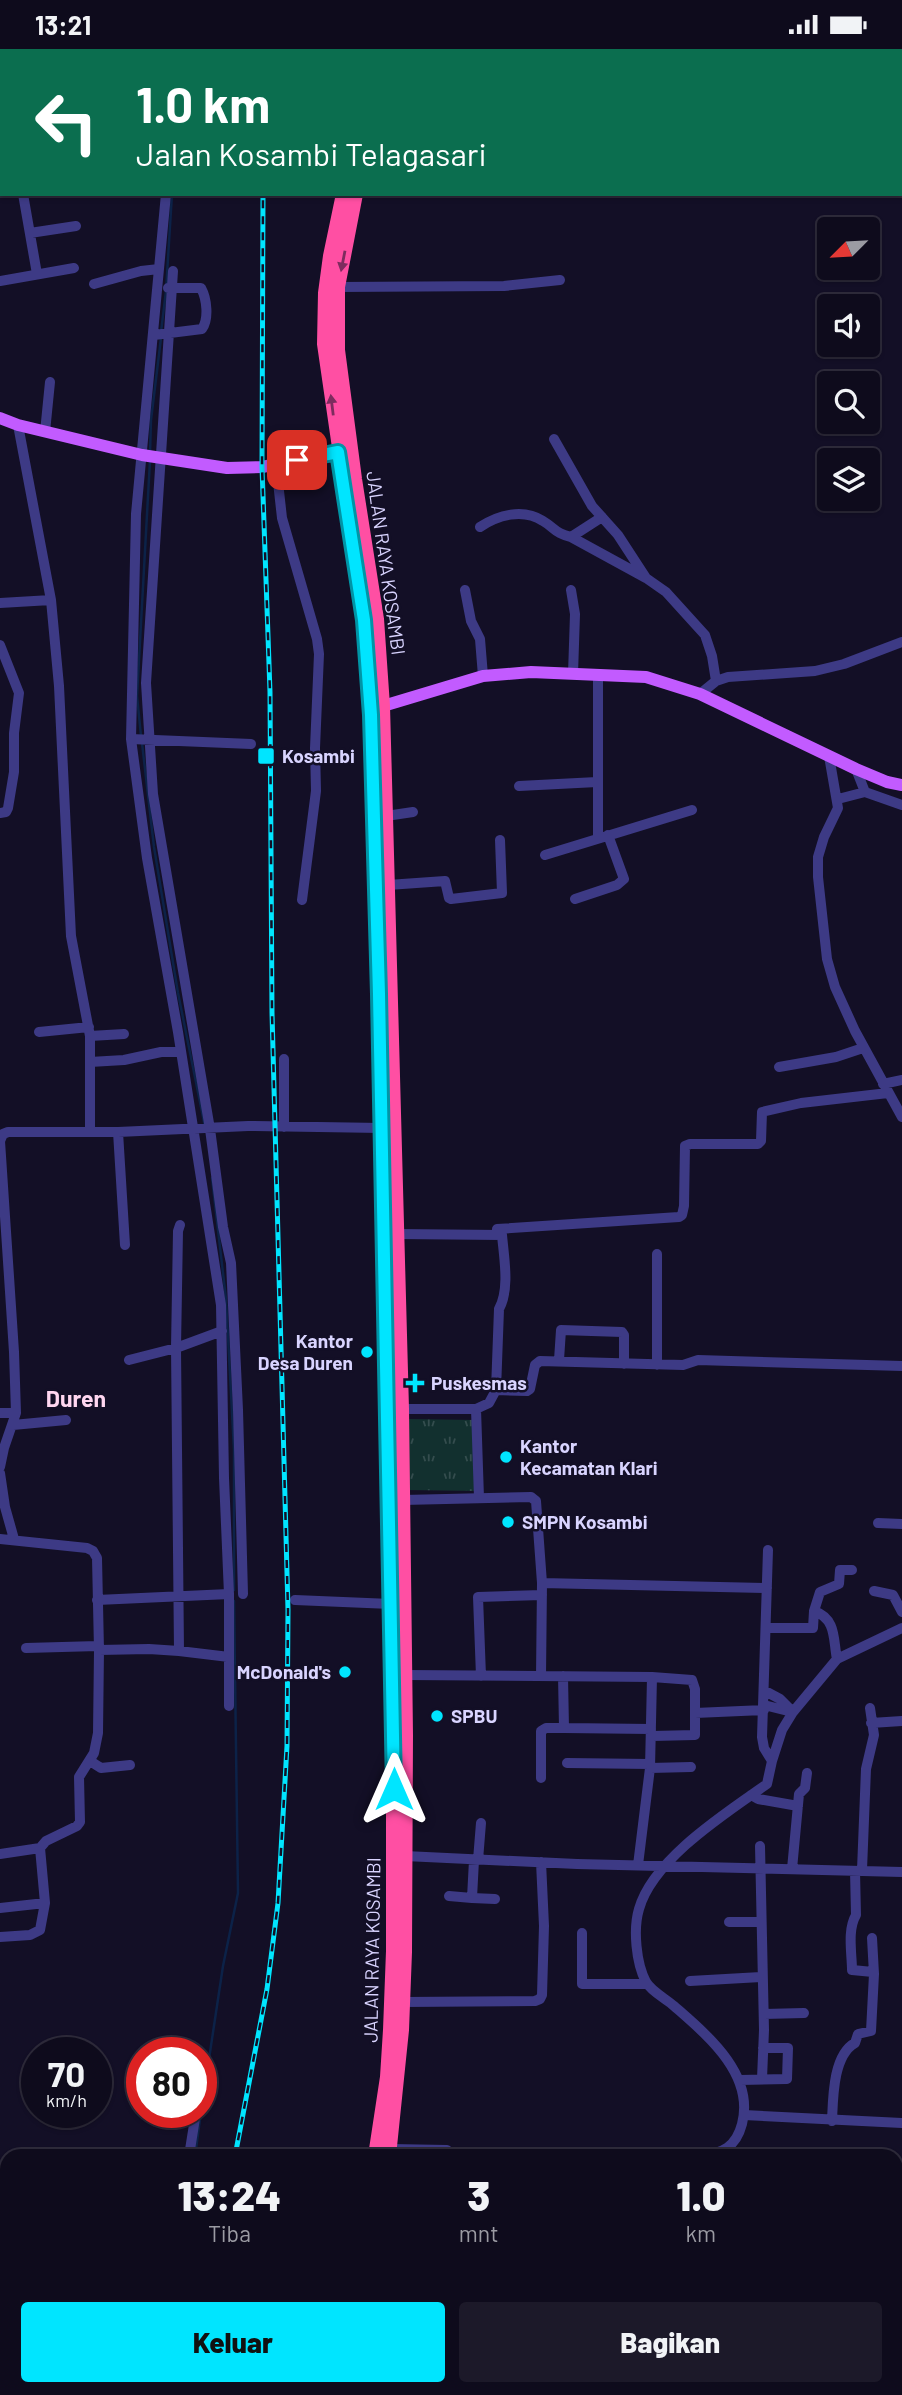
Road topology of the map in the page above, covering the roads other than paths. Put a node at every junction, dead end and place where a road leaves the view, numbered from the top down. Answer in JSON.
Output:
{"nodes":[{"id":1,"x":23,"y":196,"type":"edge"},
{"id":2,"x":166,"y":196,"type":"edge"},
{"id":3,"x":343,"y":196,"type":"edge"},
{"id":4,"x":356,"y":196,"type":"edge"},
{"id":5,"x":76,"y":226,"type":"dead end"},
{"id":6,"x":30,"y":233,"type":"junction"},
{"id":7,"x":74,"y":268,"type":"dead end"},
{"id":8,"x":159,"y":268,"type":"junction"},
{"id":9,"x":173,"y":271,"type":"dead end"},
{"id":10,"x":37,"y":274,"type":"junction"},
{"id":11,"x":560,"y":280,"type":"dead end"},
{"id":12,"x":0,"y":281,"type":"edge"},
{"id":13,"x":94,"y":284,"type":"dead end"},
{"id":14,"x":338,"y":286,"type":"junction"},
{"id":15,"x":165,"y":288,"type":"junction"},
{"id":16,"x":161,"y":335,"type":"junction"},
{"id":17,"x":50,"y":382,"type":"dead end"},
{"id":18,"x":0,"y":418,"type":"edge"},
{"id":19,"x":18,"y":425,"type":"junction"},
{"id":20,"x":45,"y":432,"type":"junction"},
{"id":21,"x":554,"y":439,"type":"dead end"},
{"id":22,"x":338,"y":452,"type":"junction"},
{"id":23,"x":152,"y":457,"type":"junction"},
{"id":24,"x":276,"y":464,"type":"junction"},
{"id":25,"x":146,"y":515,"type":"junction"},
{"id":26,"x":602,"y":517,"type":"junction"},
{"id":27,"x":480,"y":527,"type":"dead end"},
{"id":28,"x":571,"y":537,"type":"junction"},
{"id":29,"x":646,"y":578,"type":"junction"},
{"id":30,"x":466,"y":590,"type":"dead end"},
{"id":31,"x":571,"y":590,"type":"dead end"},
{"id":32,"x":51,"y":600,"type":"junction"},
{"id":33,"x":0,"y":603,"type":"edge"},
{"id":34,"x":902,"y":642,"type":"edge"},
{"id":35,"x":0,"y":645,"type":"edge"},
{"id":36,"x":573,"y":674,"type":"junction"},
{"id":37,"x":598,"y":675,"type":"junction"},
{"id":38,"x":483,"y":676,"type":"junction"},
{"id":39,"x":716,"y":681,"type":"junction"},
{"id":40,"x":701,"y":694,"type":"junction"},
{"id":41,"x":383,"y":706,"type":"junction"},
{"id":42,"x":140,"y":739,"type":"junction"},
{"id":43,"x":251,"y":744,"type":"dead end"},
{"id":44,"x":829,"y":756,"type":"junction"},
{"id":45,"x":856,"y":769,"type":"junction"},
{"id":46,"x":597,"y":782,"type":"junction"},
{"id":47,"x":902,"y":785,"type":"edge"},
{"id":48,"x":519,"y":786,"type":"dead end"},
{"id":49,"x":865,"y":792,"type":"junction"},
{"id":50,"x":838,"y":799,"type":"junction"},
{"id":51,"x":902,"y":805,"type":"edge"},
{"id":52,"x":692,"y":810,"type":"dead end"},
{"id":53,"x":0,"y":813,"type":"edge"},
{"id":54,"x":412,"y":813,"type":"dead end"},
{"id":55,"x":386,"y":816,"type":"junction"},
{"id":56,"x":603,"y":836,"type":"junction"},
{"id":57,"x":500,"y":840,"type":"dead end"},
{"id":58,"x":545,"y":855,"type":"dead end"},
{"id":59,"x":388,"y":885,"type":"junction"},
{"id":60,"x":575,"y":899,"type":"dead end"},
{"id":61,"x":302,"y":900,"type":"dead end"},
{"id":62,"x":39,"y":1031,"type":"dead end"},
{"id":63,"x":89,"y":1032,"type":"junction"},
{"id":64,"x":124,"y":1034,"type":"dead end"},
{"id":65,"x":863,"y":1048,"type":"junction"},
{"id":66,"x":180,"y":1052,"type":"junction"},
{"id":67,"x":284,"y":1059,"type":"dead end"},
{"id":68,"x":90,"y":1062,"type":"junction"},
{"id":69,"x":779,"y":1067,"type":"dead end"},
{"id":70,"x":902,"y":1080,"type":"edge"},
{"id":71,"x":886,"y":1088,"type":"junction"},
{"id":72,"x":902,"y":1117,"type":"edge"},
{"id":73,"x":284,"y":1127,"type":"junction"},
{"id":74,"x":382,"y":1128,"type":"junction"},
{"id":75,"x":202,"y":1129,"type":"junction"},
{"id":76,"x":90,"y":1130,"type":"junction"},
{"id":77,"x":118,"y":1132,"type":"junction"},
{"id":78,"x":180,"y":1225,"type":"dead end"},
{"id":79,"x":216,"y":1228,"type":"junction"},
{"id":80,"x":3,"y":1229,"type":"edge"},
{"id":81,"x":497,"y":1229,"type":"dead end"},
{"id":82,"x":397,"y":1234,"type":"junction"},
{"id":83,"x":125,"y":1245,"type":"dead end"},
{"id":84,"x":657,"y":1254,"type":"dead end"},
{"id":85,"x":228,"y":1306,"type":"junction"},
{"id":86,"x":227,"y":1324,"type":"junction"},
{"id":87,"x":176,"y":1348,"type":"junction"},
{"id":88,"x":129,"y":1360,"type":"dead end"},
{"id":89,"x":559,"y":1360,"type":"junction"},
{"id":90,"x":624,"y":1364,"type":"junction"},
{"id":91,"x":657,"y":1365,"type":"junction"},
{"id":92,"x":902,"y":1366,"type":"edge"},
{"id":93,"x":496,"y":1390,"type":"junction"},
{"id":94,"x":231,"y":1409,"type":"junction"},
{"id":95,"x":395,"y":1409,"type":"junction"},
{"id":96,"x":476,"y":1409,"type":"junction"},
{"id":97,"x":0,"y":1412,"type":"edge"},
{"id":98,"x":16,"y":1413,"type":"junction"},
{"id":99,"x":66,"y":1420,"type":"dead end"},
{"id":100,"x":13,"y":1425,"type":"junction"},
{"id":101,"x":0,"y":1467,"type":"edge"},
{"id":102,"x":0,"y":1473,"type":"edge"},
{"id":103,"x":480,"y":1498,"type":"junction"},
{"id":104,"x":403,"y":1500,"type":"junction"},
{"id":105,"x":878,"y":1523,"type":"dead end"},
{"id":106,"x":902,"y":1524,"type":"edge"},
{"id":107,"x":0,"y":1539,"type":"edge"},
{"id":108,"x":15,"y":1539,"type":"junction"},
{"id":109,"x":768,"y":1550,"type":"dead end"},
{"id":110,"x":234,"y":1552,"type":"junction"},
{"id":111,"x":852,"y":1570,"type":"dead end"},
{"id":112,"x":542,"y":1583,"type":"junction"},
{"id":113,"x":767,"y":1588,"type":"junction"},
{"id":114,"x":874,"y":1591,"type":"dead end"},
{"id":115,"x":229,"y":1594,"type":"junction"},
{"id":116,"x":243,"y":1594,"type":"dead end"},
{"id":117,"x":541,"y":1595,"type":"junction"},
{"id":118,"x":179,"y":1597,"type":"junction"},
{"id":119,"x":97,"y":1600,"type":"junction"},
{"id":120,"x":295,"y":1600,"type":"dead end"},
{"id":121,"x":391,"y":1604,"type":"junction"},
{"id":122,"x":814,"y":1611,"type":"junction"},
{"id":123,"x":902,"y":1612,"type":"edge"},
{"id":124,"x":766,"y":1628,"type":"junction"},
{"id":125,"x":902,"y":1628,"type":"edge"},
{"id":126,"x":26,"y":1648,"type":"dead end"},
{"id":127,"x":99,"y":1648,"type":"junction"},
{"id":128,"x":178,"y":1651,"type":"junction"},
{"id":129,"x":229,"y":1657,"type":"junction"},
{"id":130,"x":837,"y":1659,"type":"junction"},
{"id":131,"x":481,"y":1676,"type":"junction"},
{"id":132,"x":541,"y":1676,"type":"junction"},
{"id":133,"x":563,"y":1676,"type":"junction"},
{"id":134,"x":652,"y":1677,"type":"junction"},
{"id":135,"x":401,"y":1682,"type":"junction"},
{"id":136,"x":765,"y":1691,"type":"junction"},
{"id":137,"x":229,"y":1706,"type":"dead end"},
{"id":138,"x":764,"y":1707,"type":"junction"},
{"id":139,"x":870,"y":1708,"type":"dead end"},
{"id":140,"x":793,"y":1712,"type":"junction"},
{"id":141,"x":695,"y":1713,"type":"junction"},
{"id":142,"x":902,"y":1721,"type":"edge"},
{"id":143,"x":871,"y":1723,"type":"junction"},
{"id":144,"x":564,"y":1728,"type":"junction"},
{"id":145,"x":651,"y":1733,"type":"junction"},
{"id":146,"x":772,"y":1761,"type":"junction"},
{"id":147,"x":90,"y":1762,"type":"junction"},
{"id":148,"x":567,"y":1763,"type":"dead end"},
{"id":149,"x":130,"y":1765,"type":"dead end"},
{"id":150,"x":650,"y":1766,"type":"junction"},
{"id":151,"x":691,"y":1767,"type":"dead end"},
{"id":152,"x":807,"y":1773,"type":"dead end"},
{"id":153,"x":541,"y":1778,"type":"dead end"},
{"id":154,"x":751,"y":1795,"type":"junction"},
{"id":155,"x":798,"y":1806,"type":"junction"},
{"id":156,"x":481,"y":1823,"type":"dead end"},
{"id":157,"x":760,"y":1846,"type":"dead end"},
{"id":158,"x":40,"y":1848,"type":"junction"},
{"id":159,"x":0,"y":1854,"type":"edge"},
{"id":160,"x":405,"y":1856,"type":"junction"},
{"id":161,"x":476,"y":1860,"type":"junction"},
{"id":162,"x":541,"y":1862,"type":"junction"},
{"id":163,"x":638,"y":1865,"type":"junction"},
{"id":164,"x":664,"y":1866,"type":"junction"},
{"id":165,"x":761,"y":1867,"type":"junction"},
{"id":166,"x":792,"y":1868,"type":"junction"},
{"id":167,"x":858,"y":1871,"type":"junction"},
{"id":168,"x":902,"y":1872,"type":"edge"},
{"id":169,"x":449,"y":1896,"type":"dead end"},
{"id":170,"x":472,"y":1898,"type":"junction"},
{"id":171,"x":495,"y":1899,"type":"dead end"},
{"id":172,"x":45,"y":1903,"type":"junction"},
{"id":173,"x":0,"y":1908,"type":"edge"},
{"id":174,"x":729,"y":1922,"type":"dead end"},
{"id":175,"x":760,"y":1922,"type":"junction"},
{"id":176,"x":582,"y":1933,"type":"dead end"},
{"id":177,"x":0,"y":1937,"type":"edge"},
{"id":178,"x":872,"y":1938,"type":"dead end"},
{"id":179,"x":873,"y":1972,"type":"junction"},
{"id":180,"x":761,"y":1977,"type":"junction"},
{"id":181,"x":690,"y":1981,"type":"dead end"},
{"id":182,"x":647,"y":1985,"type":"junction"},
{"id":183,"x":403,"y":2002,"type":"junction"},
{"id":184,"x":804,"y":2013,"type":"dead end"},
{"id":185,"x":764,"y":2014,"type":"junction"},
{"id":186,"x":763,"y":2048,"type":"junction"},
{"id":187,"x":762,"y":2079,"type":"junction"},
{"id":188,"x":740,"y":2080,"type":"junction"},
{"id":189,"x":744,"y":2115,"type":"junction"},
{"id":190,"x":832,"y":2121,"type":"junction"},
{"id":191,"x":902,"y":2123,"type":"edge"},
{"id":192,"x":193,"y":2128,"type":"edge"},
{"id":193,"x":190,"y":2149,"type":"edge"},
{"id":194,"x":376,"y":2149,"type":"edge"},
{"id":195,"x":389,"y":2149,"type":"edge"},
{"id":196,"x":726,"y":2149,"type":"edge"}],
"edges":[{"from":1,"to":6,"type":"street"},
{"from":2,"to":8,"type":"street"},
{"from":22,"to":3,"type":"highway","name":"JALAN RAYA KOSAMBI","one_way":true},
{"from":4,"to":14,"type":"highway","name":"JALAN RAYA KOSAMBI","one_way":true},
{"from":5,"to":6,"type":"street"},
{"from":6,"to":10,"type":"street"},
{"from":7,"to":10,"type":"street"},
{"from":8,"to":13,"type":"street"},
{"from":8,"to":15,"type":"street"},
{"from":9,"to":15,"type":"street"},
{"from":10,"to":12,"type":"street"},
{"from":11,"to":14,"type":"street"},
{"from":14,"to":41,"type":"highway","name":"JALAN RAYA KOSAMBI"},
{"from":15,"to":16,"type":"street"},
{"from":15,"to":16,"type":"street"},
{"from":15,"to":16,"type":"street"},
{"from":16,"to":23,"type":"street"},
{"from":16,"to":23,"type":"street"},
{"from":17,"to":20,"type":"street"},
{"from":18,"to":19,"type":"main road"},
{"from":19,"to":20,"type":"main road"},
{"from":19,"to":32,"type":"street"},
{"from":20,"to":23,"type":"main road"},
{"from":21,"to":26,"type":"street"},
{"from":22,"to":24,"type":"main road"},
{"from":22,"to":74,"type":"highway","name":"JALAN RAYA KOSAMBI"},
{"from":23,"to":24,"type":"main road"},
{"from":23,"to":25,"type":"street"},
{"from":23,"to":25,"type":"street"},
{"from":24,"to":61,"type":"street"},
{"from":25,"to":42,"type":"street"},
{"from":25,"to":42,"type":"street"},
{"from":26,"to":28,"type":"street"},
{"from":26,"to":29,"type":"street"},
{"from":27,"to":28,"type":"street"},
{"from":28,"to":29,"type":"street"},
{"from":29,"to":39,"type":"street"},
{"from":30,"to":38,"type":"street"},
{"from":31,"to":36,"type":"street"},
{"from":32,"to":33,"type":"street"},
{"from":32,"to":63,"type":"street"},
{"from":34,"to":39,"type":"street"},
{"from":35,"to":53,"type":"street"},
{"from":36,"to":37,"type":"main road"},
{"from":36,"to":38,"type":"main road"},
{"from":37,"to":40,"type":"main road"},
{"from":37,"to":46,"type":"street"},
{"from":38,"to":41,"type":"main road"},
{"from":39,"to":40,"type":"street"},
{"from":40,"to":44,"type":"main road"},
{"from":41,"to":55,"type":"highway","name":"JALAN RAYA KOSAMBI"},
{"from":42,"to":43,"type":"street"},
{"from":42,"to":66,"type":"street"},
{"from":42,"to":75,"type":"street"},
{"from":44,"to":45,"type":"main road"},
{"from":44,"to":50,"type":"street"},
{"from":45,"to":47,"type":"main road"},
{"from":45,"to":49,"type":"street"},
{"from":46,"to":48,"type":"street"},
{"from":46,"to":56,"type":"street"},
{"from":49,"to":50,"type":"street"},
{"from":49,"to":51,"type":"street"},
{"from":50,"to":65,"type":"street"},
{"from":52,"to":56,"type":"street"},
{"from":54,"to":55,"type":"street"},
{"from":55,"to":59,"type":"highway","name":"JALAN RAYA KOSAMBI"},
{"from":56,"to":58,"type":"street"},
{"from":56,"to":60,"type":"street"},
{"from":57,"to":59,"type":"street"},
{"from":59,"to":82,"type":"highway","name":"JALAN RAYA KOSAMBI"},
{"from":62,"to":63,"type":"street"},
{"from":63,"to":64,"type":"street"},
{"from":63,"to":68,"type":"street"},
{"from":65,"to":69,"type":"street"},
{"from":65,"to":71,"type":"street"},
{"from":66,"to":68,"type":"street"},
{"from":66,"to":75,"type":"street"},
{"from":67,"to":73,"type":"street"},
{"from":68,"to":76,"type":"street"},
{"from":70,"to":71,"type":"street"},
{"from":71,"to":72,"type":"street"},
{"from":71,"to":81,"type":"street"},
{"from":73,"to":74,"type":"street"},
{"from":73,"to":75,"type":"street"},
{"from":74,"to":95,"type":"highway","name":"JALAN RAYA KOSAMBI"},
{"from":75,"to":77,"type":"street"},
{"from":75,"to":79,"type":"street"},
{"from":75,"to":79,"type":"street"},
{"from":76,"to":77,"type":"street"},
{"from":76,"to":80,"type":"street"},
{"from":77,"to":83,"type":"street"},
{"from":78,"to":87,"type":"street"},
{"from":79,"to":85,"type":"street"},
{"from":79,"to":85,"type":"street"},
{"from":80,"to":98,"type":"street"},
{"from":82,"to":93,"type":"street"},
{"from":82,"to":95,"type":"highway","name":"JALAN RAYA KOSAMBI"},
{"from":84,"to":91,"type":"street"},
{"from":85,"to":86,"type":"street"},
{"from":86,"to":87,"type":"street"},
{"from":86,"to":94,"type":"street"},
{"from":86,"to":94,"type":"street"},
{"from":87,"to":88,"type":"street"},
{"from":87,"to":118,"type":"street"},
{"from":89,"to":90,"type":"street"},
{"from":89,"to":90,"type":"street"},
{"from":89,"to":93,"type":"street"},
{"from":90,"to":91,"type":"street"},
{"from":91,"to":92,"type":"street"},
{"from":93,"to":96,"type":"street"},
{"from":94,"to":110,"type":"street"},
{"from":94,"to":110,"type":"street"},
{"from":95,"to":96,"type":"street"},
{"from":95,"to":104,"type":"highway","name":"JALAN RAYA KOSAMBI"},
{"from":95,"to":121,"type":"highway","name":"JALAN RAYA KOSAMBI"},
{"from":96,"to":103,"type":"street"},
{"from":97,"to":98,"type":"street"},
{"from":98,"to":100,"type":"street"},
{"from":99,"to":100,"type":"street"},
{"from":100,"to":101,"type":"street"},
{"from":102,"to":108,"type":"street"},
{"from":103,"to":104,"type":"street"},
{"from":103,"to":112,"type":"street"},
{"from":104,"to":135,"type":"highway","name":"JALAN RAYA KOSAMBI"},
{"from":105,"to":106,"type":"street"},
{"from":107,"to":108,"type":"street"},
{"from":108,"to":119,"type":"street"},
{"from":109,"to":113,"type":"street"},
{"from":110,"to":115,"type":"street"},
{"from":110,"to":116,"type":"street"},
{"from":111,"to":122,"type":"street"},
{"from":112,"to":113,"type":"street"},
{"from":112,"to":117,"type":"street"},
{"from":113,"to":124,"type":"street"},
{"from":114,"to":123,"type":"street"},
{"from":115,"to":118,"type":"street"},
{"from":115,"to":129,"type":"street"},
{"from":117,"to":131,"type":"street"},
{"from":117,"to":132,"type":"street"},
{"from":118,"to":119,"type":"street"},
{"from":118,"to":128,"type":"street"},
{"from":119,"to":127,"type":"street"},
{"from":120,"to":121,"type":"street"},
{"from":121,"to":135,"type":"highway","name":"JALAN RAYA KOSAMBI"},
{"from":122,"to":124,"type":"street"},
{"from":122,"to":130,"type":"street"},
{"from":124,"to":136,"type":"street"},
{"from":125,"to":130,"type":"street"},
{"from":126,"to":127,"type":"street"},
{"from":127,"to":128,"type":"street"},
{"from":127,"to":147,"type":"street"},
{"from":128,"to":129,"type":"street"},
{"from":129,"to":137,"type":"street"},
{"from":130,"to":140,"type":"street"},
{"from":131,"to":132,"type":"street"},
{"from":131,"to":135,"type":"street"},
{"from":132,"to":133,"type":"street"},
{"from":133,"to":134,"type":"street"},
{"from":133,"to":144,"type":"street"},
{"from":134,"to":141,"type":"street"},
{"from":134,"to":145,"type":"street"},
{"from":135,"to":160,"type":"highway","name":"JALAN RAYA KOSAMBI"},
{"from":135,"to":194,"type":"highway","name":"JALAN RAYA KOSAMBI"},
{"from":136,"to":138,"type":"street"},
{"from":136,"to":140,"type":"street"},
{"from":138,"to":140,"type":"street"},
{"from":138,"to":141,"type":"street"},
{"from":138,"to":146,"type":"street"},
{"from":139,"to":143,"type":"street"},
{"from":140,"to":146,"type":"street"},
{"from":141,"to":145,"type":"street"},
{"from":142,"to":143,"type":"street"},
{"from":143,"to":167,"type":"street"},
{"from":144,"to":145,"type":"street"},
{"from":144,"to":153,"type":"street"},
{"from":145,"to":150,"type":"street"},
{"from":146,"to":154,"type":"street"},
{"from":147,"to":149,"type":"street"},
{"from":147,"to":158,"type":"street"},
{"from":148,"to":150,"type":"street"},
{"from":150,"to":151,"type":"street"},
{"from":150,"to":163,"type":"street"},
{"from":152,"to":155,"type":"street"},
{"from":154,"to":155,"type":"street"},
{"from":154,"to":164,"type":"street"},
{"from":155,"to":166,"type":"street"},
{"from":156,"to":161,"type":"street"},
{"from":157,"to":165,"type":"street"},
{"from":158,"to":159,"type":"street"},
{"from":158,"to":172,"type":"street"},
{"from":160,"to":161,"type":"street"},
{"from":160,"to":183,"type":"highway","name":"JALAN RAYA KOSAMBI"},
{"from":161,"to":162,"type":"street"},
{"from":161,"to":170,"type":"street"},
{"from":162,"to":163,"type":"street"},
{"from":162,"to":183,"type":"street"},
{"from":163,"to":164,"type":"street"},
{"from":164,"to":165,"type":"street"},
{"from":164,"to":182,"type":"street"},
{"from":165,"to":166,"type":"street"},
{"from":165,"to":175,"type":"street"},
{"from":166,"to":167,"type":"street"},
{"from":167,"to":168,"type":"street"},
{"from":167,"to":179,"type":"street"},
{"from":169,"to":170,"type":"street"},
{"from":170,"to":171,"type":"street"},
{"from":172,"to":173,"type":"street"},
{"from":172,"to":177,"type":"street"},
{"from":174,"to":175,"type":"street"},
{"from":175,"to":180,"type":"street"},
{"from":176,"to":182,"type":"street"},
{"from":178,"to":179,"type":"street"},
{"from":179,"to":190,"type":"street"},
{"from":180,"to":181,"type":"street"},
{"from":180,"to":185,"type":"street"},
{"from":182,"to":188,"type":"street"},
{"from":183,"to":195,"type":"highway","name":"JALAN RAYA KOSAMBI"},
{"from":184,"to":185,"type":"street"},
{"from":185,"to":186,"type":"street"},
{"from":186,"to":187,"type":"street"},
{"from":186,"to":187,"type":"street"},
{"from":187,"to":188,"type":"street"},
{"from":188,"to":189,"type":"street"},
{"from":189,"to":190,"type":"street"},
{"from":189,"to":196,"type":"street"},
{"from":190,"to":191,"type":"street"},
{"from":192,"to":193,"type":"street"}]}
